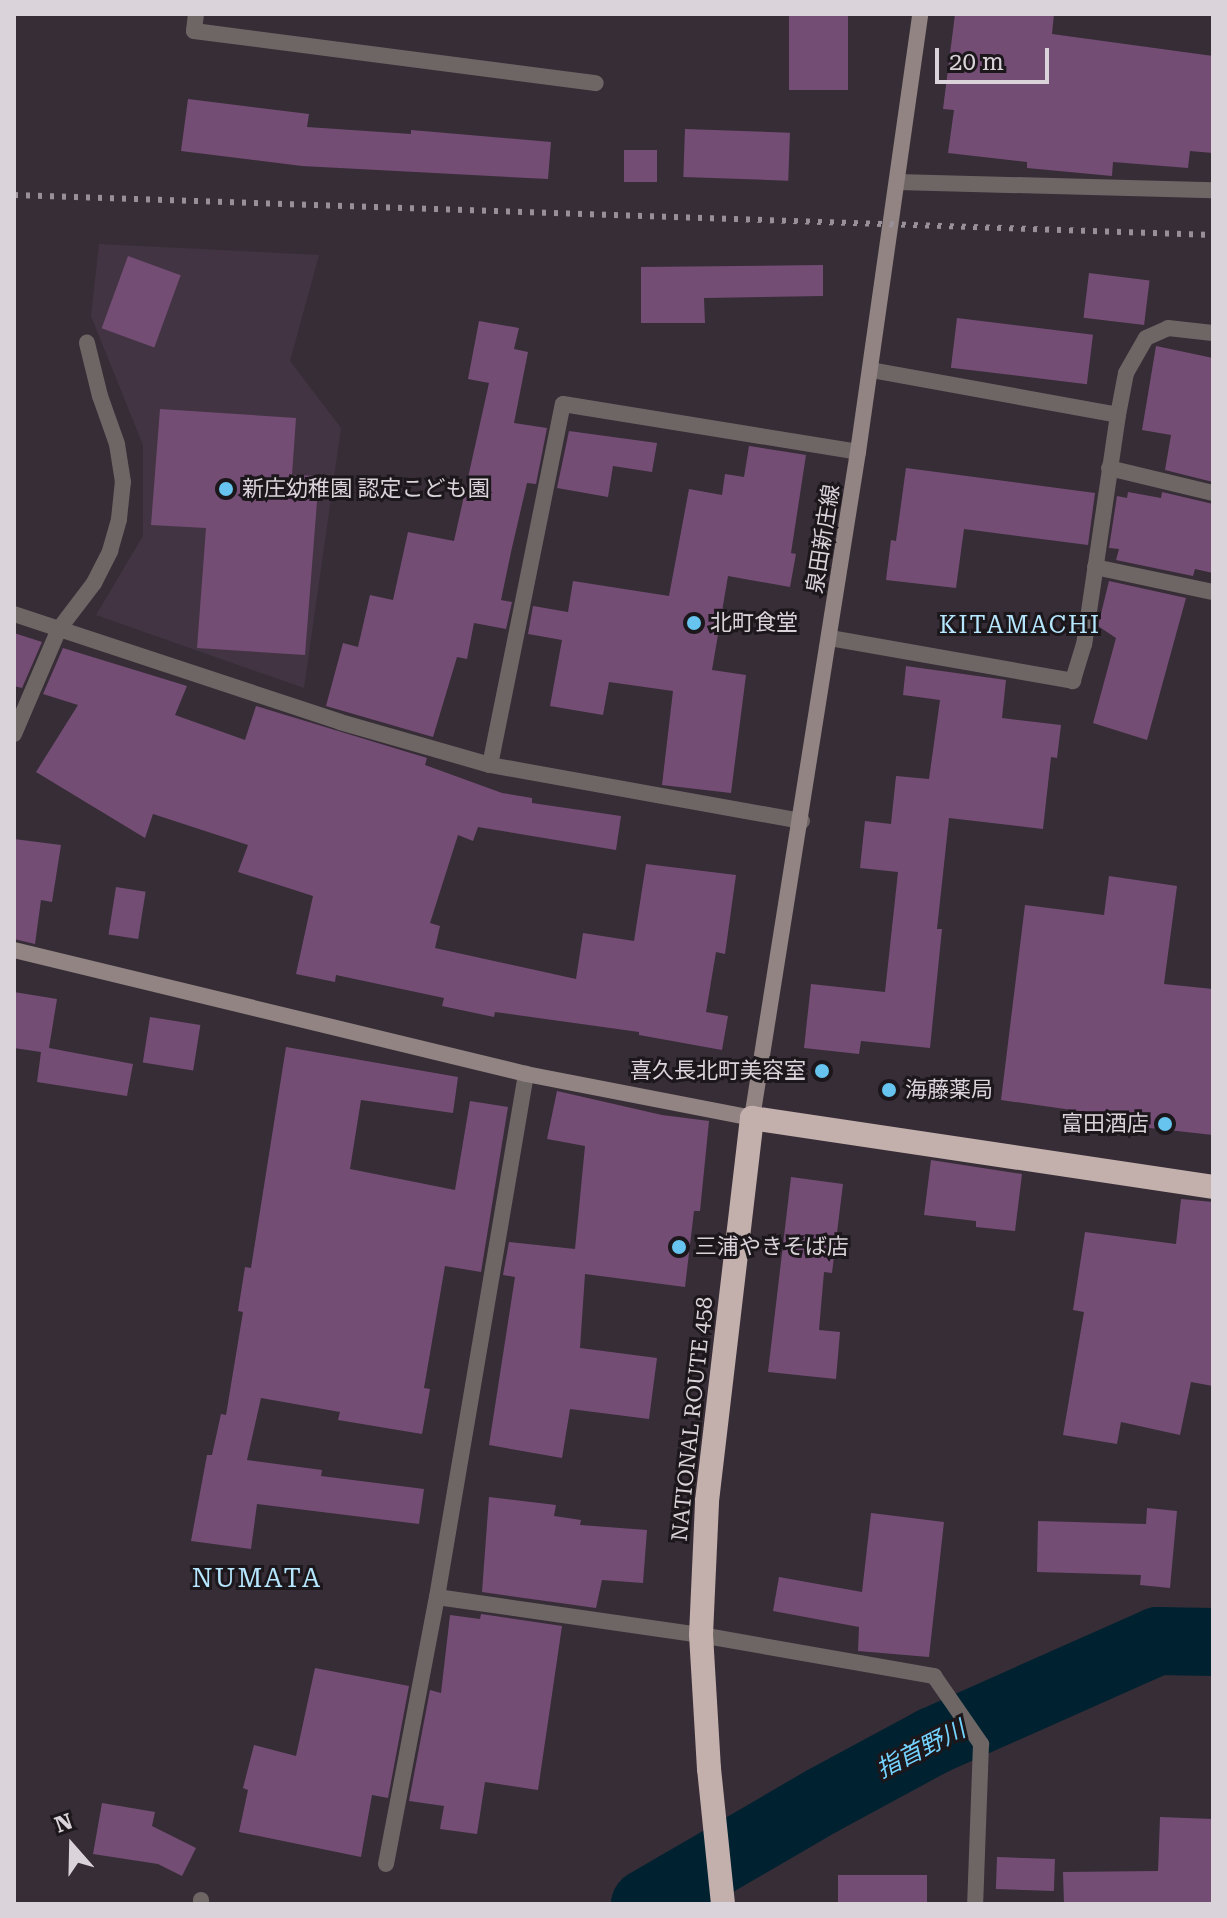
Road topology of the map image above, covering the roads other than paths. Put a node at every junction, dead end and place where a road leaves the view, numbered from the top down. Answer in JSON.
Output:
{"nodes":[{"id":1,"x":196,"y":14,"type":"edge"},
{"id":2,"x":920,"y":14,"type":"edge"},
{"id":3,"x":596,"y":83,"type":"dead end"},
{"id":4,"x":897,"y":182,"type":"junction"},
{"id":5,"x":1213,"y":190,"type":"edge"},
{"id":6,"x":1213,"y":333,"type":"edge"},
{"id":7,"x":87,"y":343,"type":"dead end"},
{"id":8,"x":871,"y":370,"type":"junction"},
{"id":9,"x":1118,"y":415,"type":"junction"},
{"id":10,"x":858,"y":452,"type":"junction"},
{"id":11,"x":1109,"y":468,"type":"junction"},
{"id":12,"x":1213,"y":493,"type":"edge"},
{"id":13,"x":1095,"y":567,"type":"junction"},
{"id":14,"x":1213,"y":592,"type":"edge"},
{"id":15,"x":14,"y":614,"type":"edge"},
{"id":16,"x":59,"y":629,"type":"junction"},
{"id":17,"x":830,"y":638,"type":"junction"},
{"id":18,"x":14,"y":734,"type":"edge"},
{"id":19,"x":490,"y":765,"type":"junction"},
{"id":20,"x":802,"y":821,"type":"junction"},
{"id":21,"x":14,"y":950,"type":"edge"},
{"id":22,"x":526,"y":1074,"type":"junction"},
{"id":23,"x":752,"y":1118,"type":"junction"},
{"id":24,"x":1213,"y":1187,"type":"edge"},
{"id":25,"x":437,"y":1597,"type":"junction"},
{"id":26,"x":701,"y":1635,"type":"junction"},
{"id":27,"x":386,"y":1864,"type":"dead end"},
{"id":28,"x":723,"y":1904,"type":"edge"},
{"id":29,"x":975,"y":1904,"type":"edge"}],
"edges":[{"from":1,"to":3,"type":"street"},
{"from":2,"to":4,"type":"main road","name":"泉田新庄線"},
{"from":4,"to":5,"type":"street"},
{"from":4,"to":8,"type":"main road","name":"泉田新庄線"},
{"from":6,"to":9,"type":"street"},
{"from":7,"to":16,"type":"street"},
{"from":8,"to":9,"type":"street"},
{"from":8,"to":10,"type":"main road","name":"泉田新庄線"},
{"from":9,"to":11,"type":"street"},
{"from":10,"to":17,"type":"main road","name":"泉田新庄線"},
{"from":10,"to":19,"type":"street"},
{"from":11,"to":12,"type":"street"},
{"from":11,"to":13,"type":"street"},
{"from":13,"to":14,"type":"street"},
{"from":13,"to":17,"type":"street"},
{"from":15,"to":16,"type":"street"},
{"from":16,"to":18,"type":"street"},
{"from":16,"to":19,"type":"street"},
{"from":17,"to":20,"type":"main road","name":"泉田新庄線"},
{"from":19,"to":20,"type":"street"},
{"from":20,"to":23,"type":"main road","name":"泉田新庄線"},
{"from":21,"to":22,"type":"main road"},
{"from":22,"to":23,"type":"main road"},
{"from":22,"to":25,"type":"street"},
{"from":23,"to":24,"type":"highway"},
{"from":23,"to":26,"type":"highway","name":"NATIONAL ROUTE 458"},
{"from":25,"to":26,"type":"street"},
{"from":25,"to":27,"type":"street"},
{"from":26,"to":28,"type":"highway","name":"NATIONAL ROUTE 458"},
{"from":26,"to":29,"type":"street"}]}
